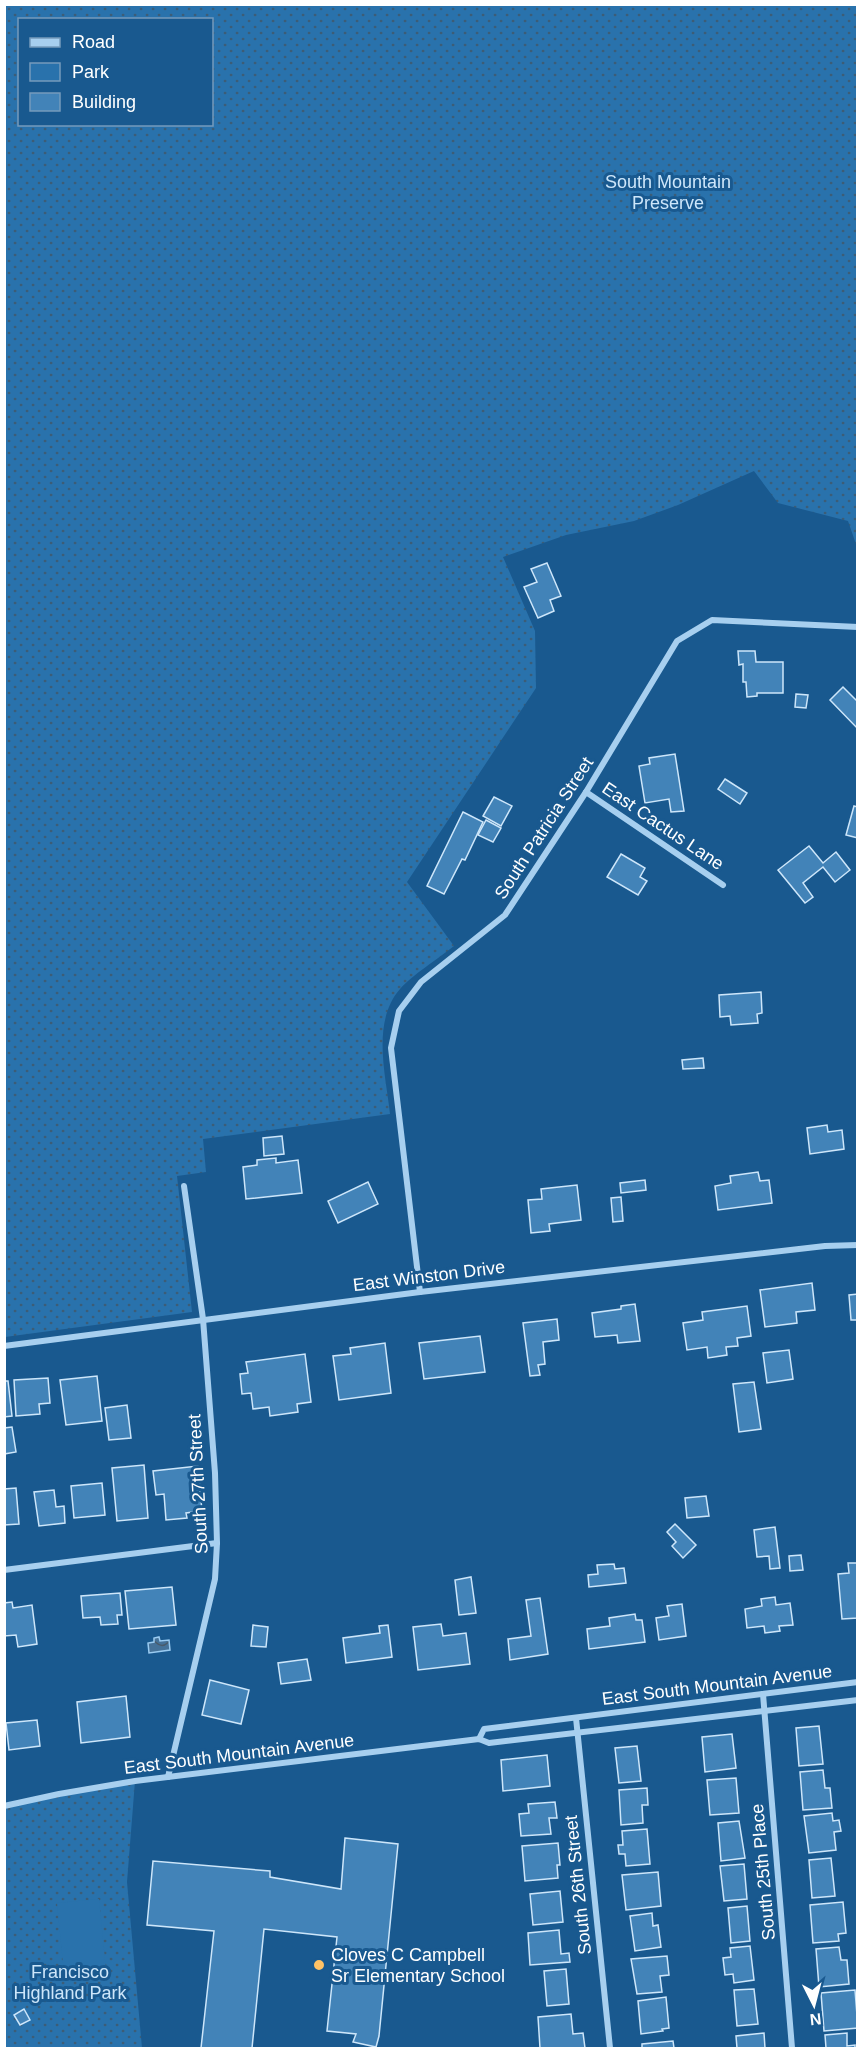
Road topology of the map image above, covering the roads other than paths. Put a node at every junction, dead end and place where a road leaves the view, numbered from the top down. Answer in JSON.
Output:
{"nodes":[{"id":1,"x":858,"y":627,"type":"edge"},
{"id":2,"x":586,"y":792,"type":"junction"},
{"id":3,"x":723,"y":885,"type":"dead end"},
{"id":4,"x":184,"y":1186,"type":"dead end"},
{"id":5,"x":858,"y":1245,"type":"edge"},
{"id":6,"x":420,"y":1292,"type":"junction"},
{"id":7,"x":203,"y":1319,"type":"junction"},
{"id":8,"x":4,"y":1346,"type":"edge"},
{"id":9,"x":217,"y":1543,"type":"junction"},
{"id":10,"x":4,"y":1570,"type":"edge"},
{"id":11,"x":858,"y":1682,"type":"edge"},
{"id":12,"x":763,"y":1694,"type":"junction"},
{"id":13,"x":858,"y":1700,"type":"edge"},
{"id":14,"x":764,"y":1711,"type":"junction"},
{"id":15,"x":576,"y":1718,"type":"junction"},
{"id":16,"x":578,"y":1733,"type":"junction"},
{"id":17,"x":479,"y":1739,"type":"junction"},
{"id":18,"x":168,"y":1777,"type":"junction"},
{"id":19,"x":4,"y":1806,"type":"edge"},
{"id":20,"x":610,"y":2049,"type":"edge"},
{"id":21,"x":792,"y":2049,"type":"edge"}],
"edges":[{"from":1,"to":2,"type":"street","name":"South Patricia Street"},
{"from":2,"to":3,"type":"street","name":"East Cactus Lane"},
{"from":2,"to":6,"type":"street","name":"South Patricia Street"},
{"from":4,"to":7,"type":"street","name":"South 27th Street"},
{"from":5,"to":6,"type":"street","name":"East Winston Drive"},
{"from":6,"to":7,"type":"street","name":"East Winston Drive"},
{"from":7,"to":8,"type":"street","name":"East Winston Drive"},
{"from":7,"to":9,"type":"street","name":"South 27th Street"},
{"from":9,"to":10,"type":"street"},
{"from":9,"to":18,"type":"street","name":"South 27th Street"},
{"from":11,"to":12,"type":"street","name":"East South Mountain Avenue"},
{"from":12,"to":14,"type":"street","name":"South 25th Place"},
{"from":12,"to":15,"type":"street","name":"East South Mountain Avenue"},
{"from":13,"to":14,"type":"street","name":"East South Mountain Avenue"},
{"from":14,"to":16,"type":"street","name":"East South Mountain Avenue"},
{"from":14,"to":21,"type":"street","name":"South 25th Place"},
{"from":15,"to":16,"type":"street","name":"South 26th Street"},
{"from":15,"to":17,"type":"street","name":"East South Mountain Avenue"},
{"from":16,"to":17,"type":"street","name":"East South Mountain Avenue"},
{"from":16,"to":20,"type":"street","name":"South 26th Street"},
{"from":17,"to":18,"type":"street","name":"East South Mountain Avenue"},
{"from":18,"to":19,"type":"street","name":"East South Mountain Avenue"}]}
